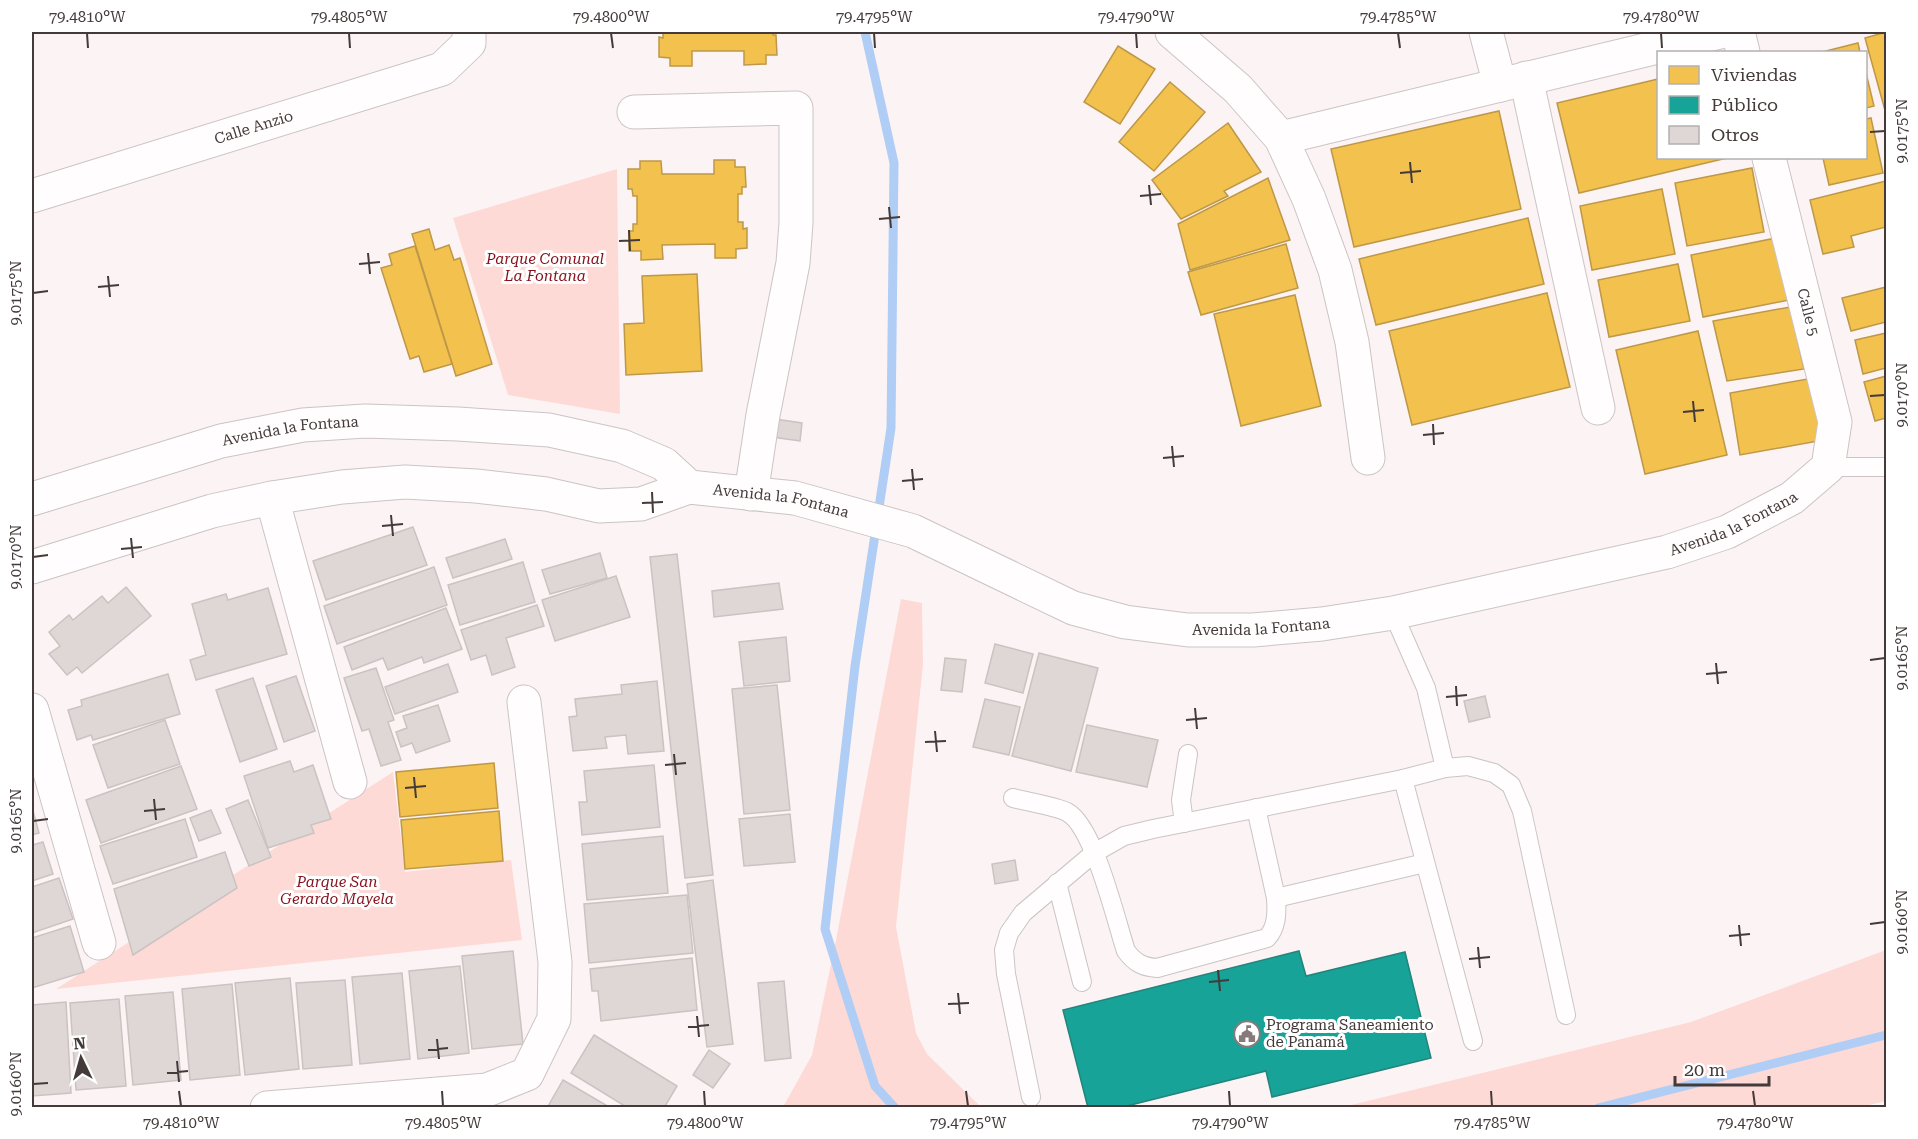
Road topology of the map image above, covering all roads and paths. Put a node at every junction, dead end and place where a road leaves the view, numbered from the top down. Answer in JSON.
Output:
{"nodes":[{"id":1,"x":1172,"y":32,"type":"edge"},
{"id":2,"x":1486,"y":32,"type":"edge"},
{"id":3,"x":1720,"y":32,"type":"edge"},
{"id":4,"x":1738,"y":32,"type":"edge"},
{"id":5,"x":469,"y":37,"type":"edge"},
{"id":6,"x":1743,"y":51,"type":"edge"},
{"id":7,"x":1513,"y":81,"type":"junction"},
{"id":8,"x":634,"y":112,"type":"dead end"},
{"id":9,"x":1281,"y":138,"type":"junction"},
{"id":10,"x":1769,"y":159,"type":"edge"},
{"id":11,"x":32,"y":196,"type":"edge"},
{"id":12,"x":1598,"y":408,"type":"dead end"},
{"id":13,"x":1368,"y":458,"type":"dead end"},
{"id":14,"x":1887,"y":466,"type":"edge"},
{"id":15,"x":1828,"y":467,"type":"junction"},
{"id":16,"x":689,"y":487,"type":"junction"},
{"id":17,"x":751,"y":494,"type":"junction"},
{"id":18,"x":272,"y":498,"type":"junction"},
{"id":19,"x":32,"y":499,"type":"edge"},
{"id":20,"x":32,"y":567,"type":"edge"},
{"id":21,"x":1393,"y":613,"type":"junction"},
{"id":22,"x":524,"y":702,"type":"dead end"},
{"id":23,"x":32,"y":710,"type":"edge"},
{"id":24,"x":1188,"y":754,"type":"dead end"},
{"id":25,"x":1445,"y":768,"type":"junction"},
{"id":26,"x":1403,"y":779,"type":"junction"},
{"id":27,"x":350,"y":782,"type":"dead end"},
{"id":28,"x":1013,"y":798,"type":"dead end"},
{"id":29,"x":1256,"y":808,"type":"junction"},
{"id":30,"x":1184,"y":823,"type":"junction"},
{"id":31,"x":1095,"y":853,"type":"junction"},
{"id":32,"x":1425,"y":863,"type":"junction"},
{"id":33,"x":1057,"y":883,"type":"junction"},
{"id":34,"x":1276,"y":898,"type":"junction"},
{"id":35,"x":99,"y":943,"type":"dead end"},
{"id":36,"x":1082,"y":982,"type":"dead end"},
{"id":37,"x":1566,"y":1015,"type":"dead end"},
{"id":38,"x":1473,"y":1041,"type":"dead end"},
{"id":39,"x":1031,"y":1097,"type":"dead end"},
{"id":40,"x":485,"y":1099,"type":"edge"},
{"id":41,"x":267,"y":1107,"type":"edge"}],
"edges":[{"from":1,"to":9,"type":"street"},
{"from":2,"to":7,"type":"street"},
{"from":3,"to":7,"type":"street"},
{"from":4,"to":6,"type":"street"},
{"from":5,"to":11,"type":"street","name":"Calle Anzio"},
{"from":7,"to":9,"type":"street"},
{"from":7,"to":12,"type":"street"},
{"from":8,"to":17,"type":"street"},
{"from":9,"to":13,"type":"street"},
{"from":10,"to":15,"type":"street","name":"Calle 5"},
{"from":14,"to":15,"type":"lane"},
{"from":15,"to":21,"type":"street","name":"Avenida la Fontana"},
{"from":16,"to":17,"type":"street","name":"Avenida la Fontana"},
{"from":16,"to":18,"type":"street","name":"Avenida la Fontana"},
{"from":16,"to":19,"type":"street","name":"Avenida la Fontana"},
{"from":17,"to":21,"type":"street","name":"Avenida la Fontana"},
{"from":18,"to":20,"type":"street","name":"Avenida la Fontana"},
{"from":18,"to":27,"type":"street"},
{"from":21,"to":25,"type":"lane"},
{"from":22,"to":40,"type":"street"},
{"from":23,"to":35,"type":"street"},
{"from":24,"to":30,"type":"lane"},
{"from":25,"to":26,"type":"lane"},
{"from":25,"to":37,"type":"lane"},
{"from":26,"to":29,"type":"lane"},
{"from":26,"to":32,"type":"lane"},
{"from":28,"to":31,"type":"lane"},
{"from":29,"to":30,"type":"lane"},
{"from":29,"to":34,"type":"lane"},
{"from":30,"to":31,"type":"lane"},
{"from":31,"to":33,"type":"lane"},
{"from":31,"to":34,"type":"lane"},
{"from":32,"to":34,"type":"lane"},
{"from":32,"to":38,"type":"lane"},
{"from":33,"to":36,"type":"lane"},
{"from":33,"to":39,"type":"lane"},
{"from":40,"to":41,"type":"street"}]}
